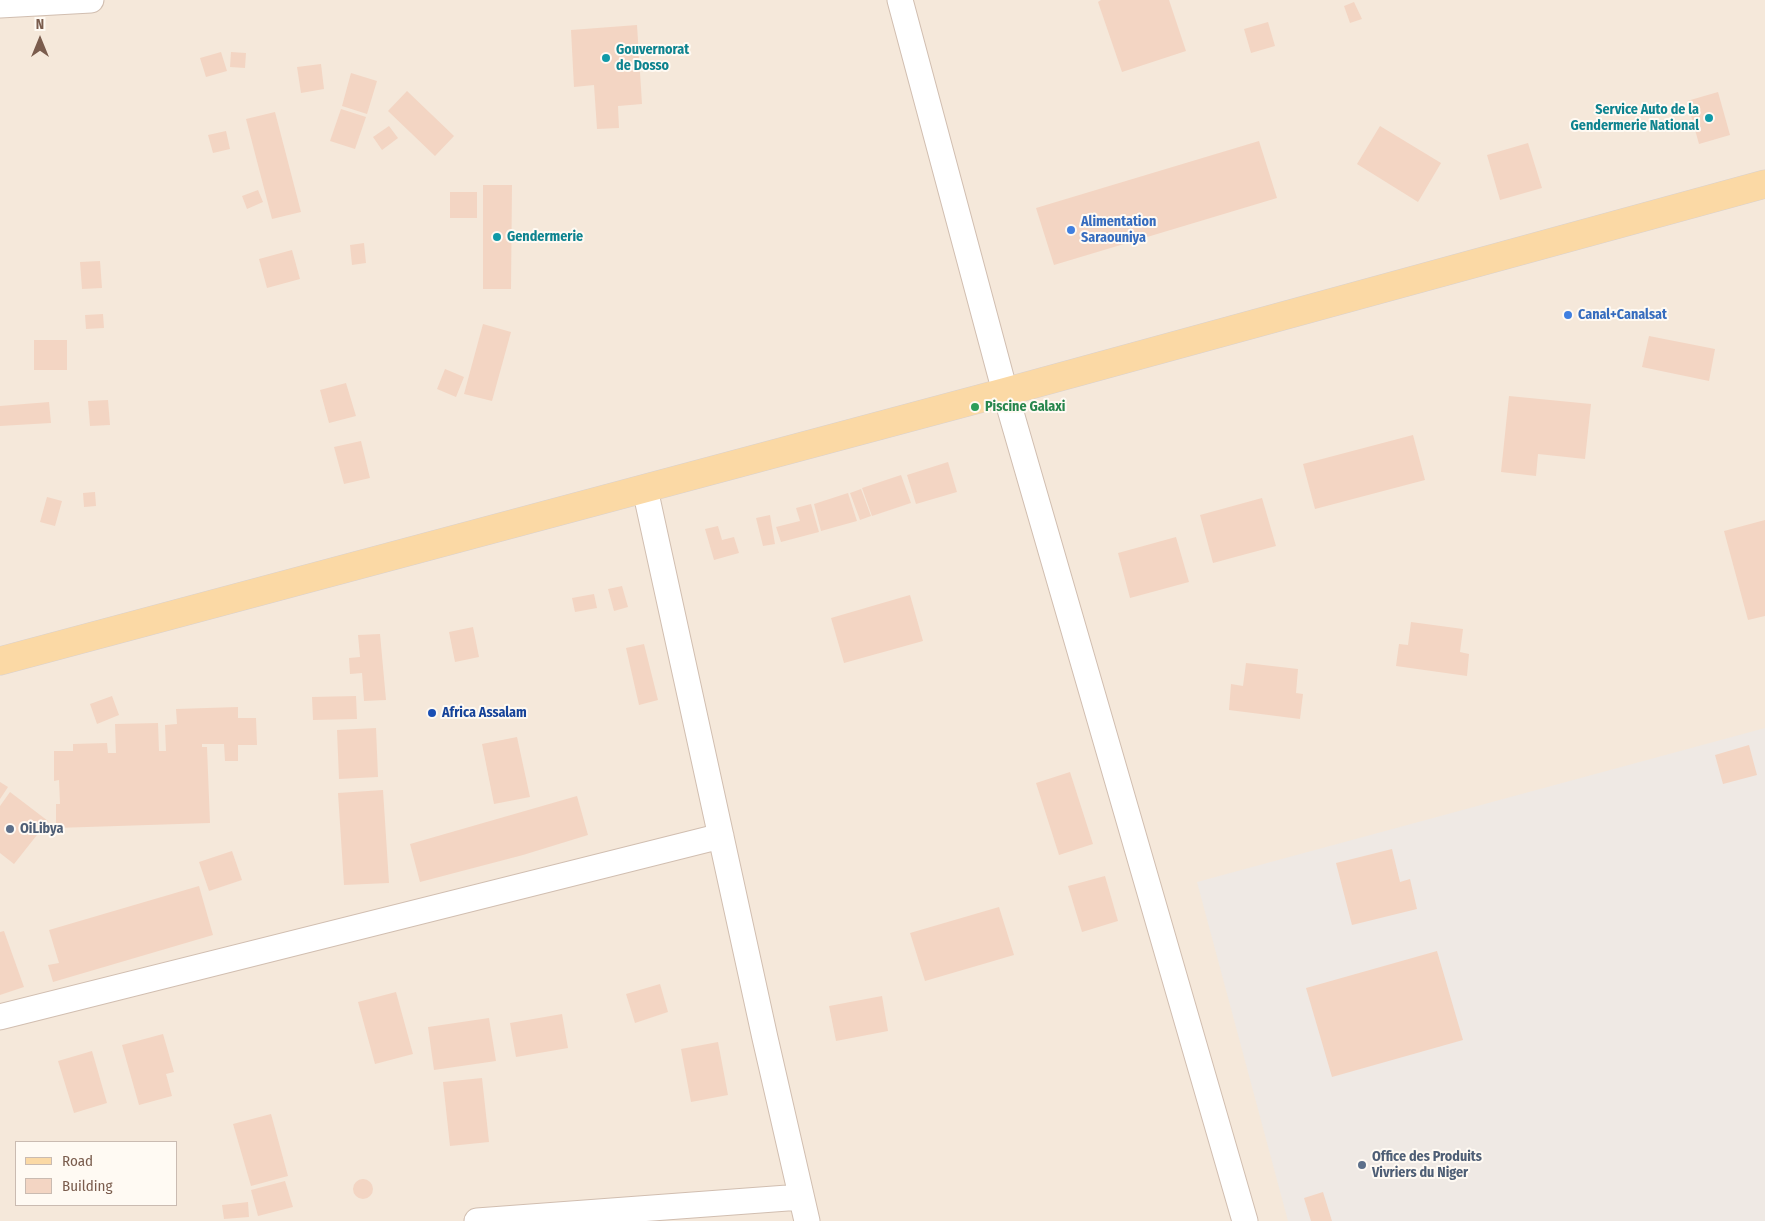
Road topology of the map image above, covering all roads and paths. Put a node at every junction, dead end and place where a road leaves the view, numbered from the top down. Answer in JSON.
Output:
{"nodes":[{"id":1,"x":91,"y":0,"type":"edge"},
{"id":2,"x":900,"y":0,"type":"edge"},
{"id":3,"x":0,"y":5,"type":"edge"},
{"id":4,"x":1765,"y":184,"type":"edge"},
{"id":5,"x":1005,"y":392,"type":"junction"},
{"id":6,"x":645,"y":489,"type":"junction"},
{"id":7,"x":3,"y":662,"type":"edge"},
{"id":8,"x":721,"y":836,"type":"junction"},
{"id":9,"x":0,"y":1017,"type":"edge"},
{"id":10,"x":801,"y":1197,"type":"junction"},
{"id":11,"x":477,"y":1221,"type":"edge"},
{"id":12,"x":807,"y":1221,"type":"edge"},
{"id":13,"x":1245,"y":1221,"type":"edge"}],
"edges":[{"from":1,"to":3,"type":"street"},
{"from":2,"to":5,"type":"street"},
{"from":4,"to":5,"type":"main road"},
{"from":5,"to":6,"type":"main road"},
{"from":5,"to":13,"type":"street"},
{"from":6,"to":7,"type":"main road"},
{"from":6,"to":8,"type":"street"},
{"from":8,"to":9,"type":"street"},
{"from":8,"to":10,"type":"street"},
{"from":10,"to":11,"type":"street"},
{"from":10,"to":12,"type":"street"}]}
